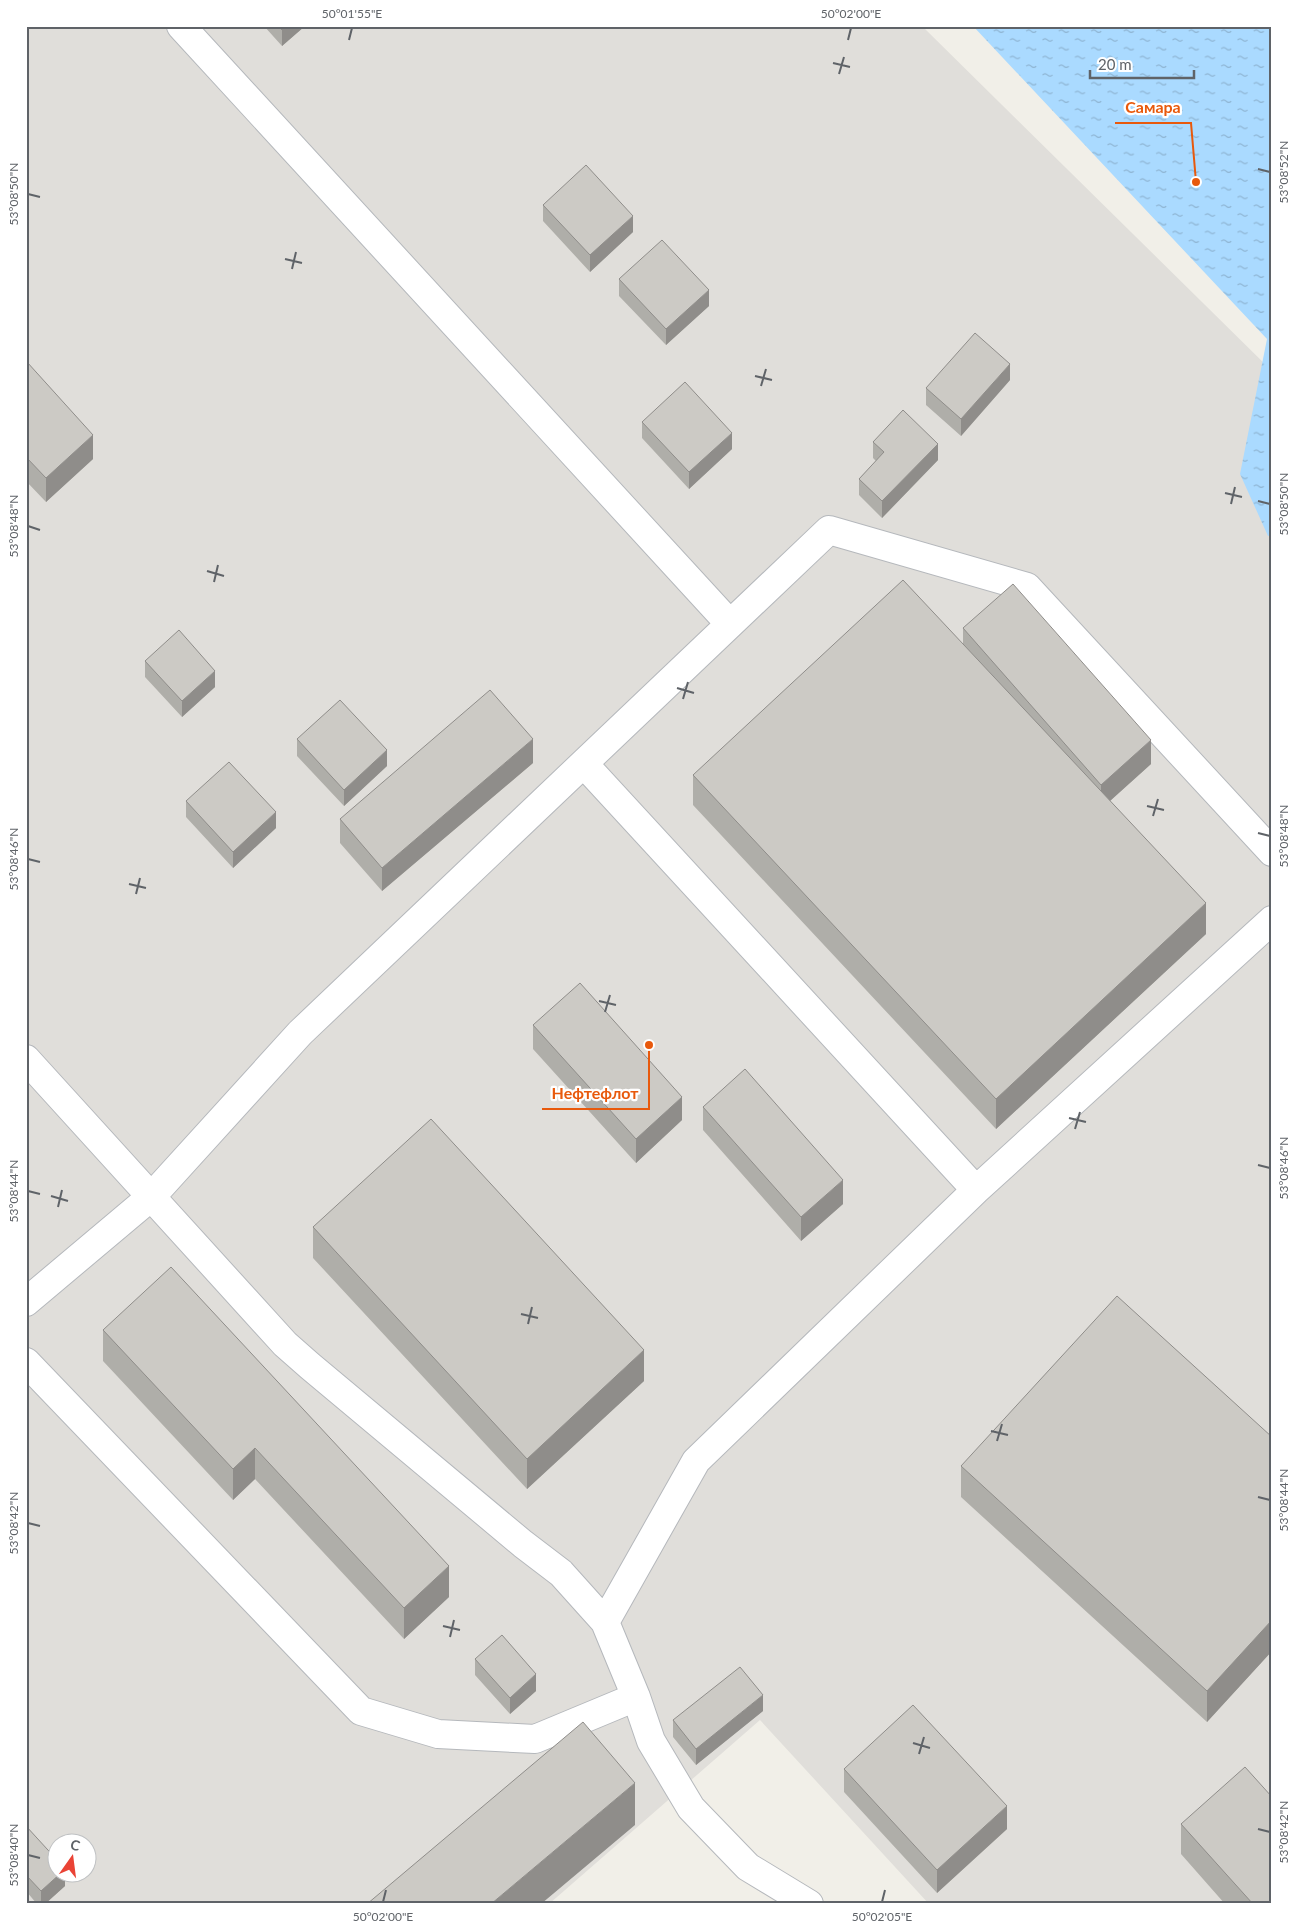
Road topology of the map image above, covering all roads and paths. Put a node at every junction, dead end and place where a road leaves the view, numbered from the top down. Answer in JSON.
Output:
{"nodes":[{"id":1,"x":182,"y":26,"type":"edge"},
{"id":2,"x":730,"y":624,"type":"junction"},
{"id":3,"x":584,"y":764,"type":"junction"},
{"id":4,"x":1272,"y":852,"type":"edge"},
{"id":5,"x":1272,"y":920,"type":"edge"},
{"id":6,"x":26,"y":1059,"type":"edge"},
{"id":7,"x":976,"y":1190,"type":"junction"},
{"id":8,"x":152,"y":1196,"type":"junction"},
{"id":9,"x":26,"y":1302,"type":"edge"},
{"id":10,"x":26,"y":1362,"type":"edge"},
{"id":11,"x":605,"y":1622,"type":"junction"},
{"id":12,"x":636,"y":1698,"type":"junction"},
{"id":13,"x":809,"y":1904,"type":"edge"}],
"edges":[{"from":1,"to":2,"type":"lane"},
{"from":2,"to":3,"type":"lane"},
{"from":2,"to":4,"type":"lane"},
{"from":3,"to":7,"type":"lane"},
{"from":3,"to":8,"type":"lane"},
{"from":5,"to":7,"type":"lane"},
{"from":6,"to":8,"type":"lane"},
{"from":7,"to":11,"type":"lane"},
{"from":8,"to":9,"type":"lane"},
{"from":8,"to":11,"type":"lane"},
{"from":10,"to":12,"type":"lane"},
{"from":11,"to":12,"type":"lane"},
{"from":12,"to":13,"type":"lane"}]}
